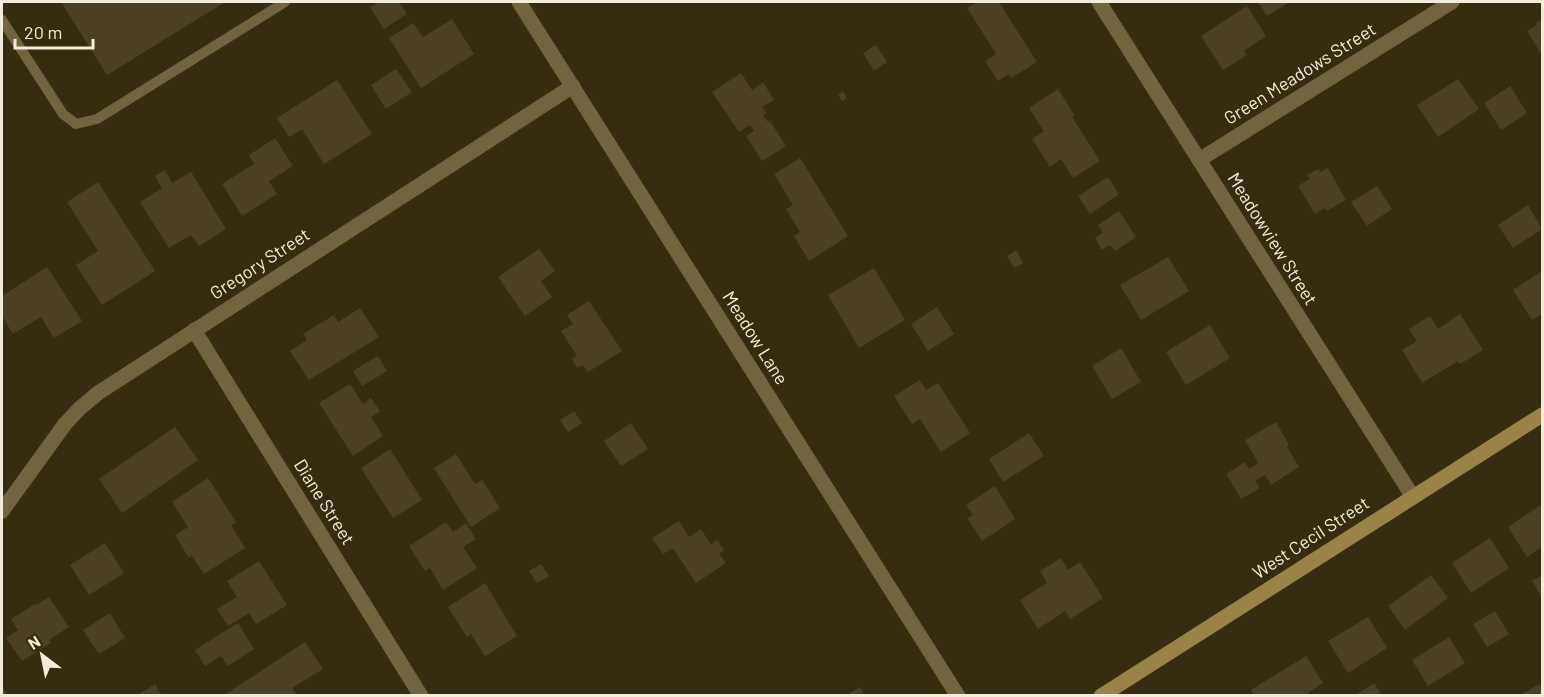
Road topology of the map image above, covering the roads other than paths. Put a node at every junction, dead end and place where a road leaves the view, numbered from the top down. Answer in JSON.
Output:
{"nodes":[{"id":1,"x":285,"y":2,"type":"edge"},
{"id":2,"x":519,"y":2,"type":"edge"},
{"id":3,"x":1100,"y":2,"type":"edge"},
{"id":4,"x":1452,"y":2,"type":"edge"},
{"id":5,"x":2,"y":20,"type":"edge"},
{"id":6,"x":573,"y":86,"type":"junction"},
{"id":7,"x":1199,"y":160,"type":"junction"},
{"id":8,"x":194,"y":330,"type":"junction"},
{"id":9,"x":1542,"y":415,"type":"edge"},
{"id":10,"x":1413,"y":497,"type":"junction"},
{"id":11,"x":2,"y":511,"type":"edge"},
{"id":12,"x":421,"y":696,"type":"edge"},
{"id":13,"x":958,"y":696,"type":"edge"},
{"id":14,"x":1101,"y":696,"type":"edge"}],
"edges":[{"from":1,"to":5,"type":"lane"},
{"from":2,"to":6,"type":"street","name":"Meadow Lane"},
{"from":3,"to":7,"type":"street","name":"Meadowview Street"},
{"from":4,"to":7,"type":"street","name":"Green Meadows Street"},
{"from":6,"to":8,"type":"street","name":"Gregory Street"},
{"from":6,"to":13,"type":"street","name":"Meadow Lane"},
{"from":7,"to":10,"type":"street","name":"Meadowview Street"},
{"from":8,"to":11,"type":"street","name":"Gregory Street"},
{"from":8,"to":12,"type":"street","name":"Diane Street"},
{"from":9,"to":10,"type":"main road","name":"West Cecil Street"},
{"from":10,"to":14,"type":"main road","name":"West Cecil Street"}]}
